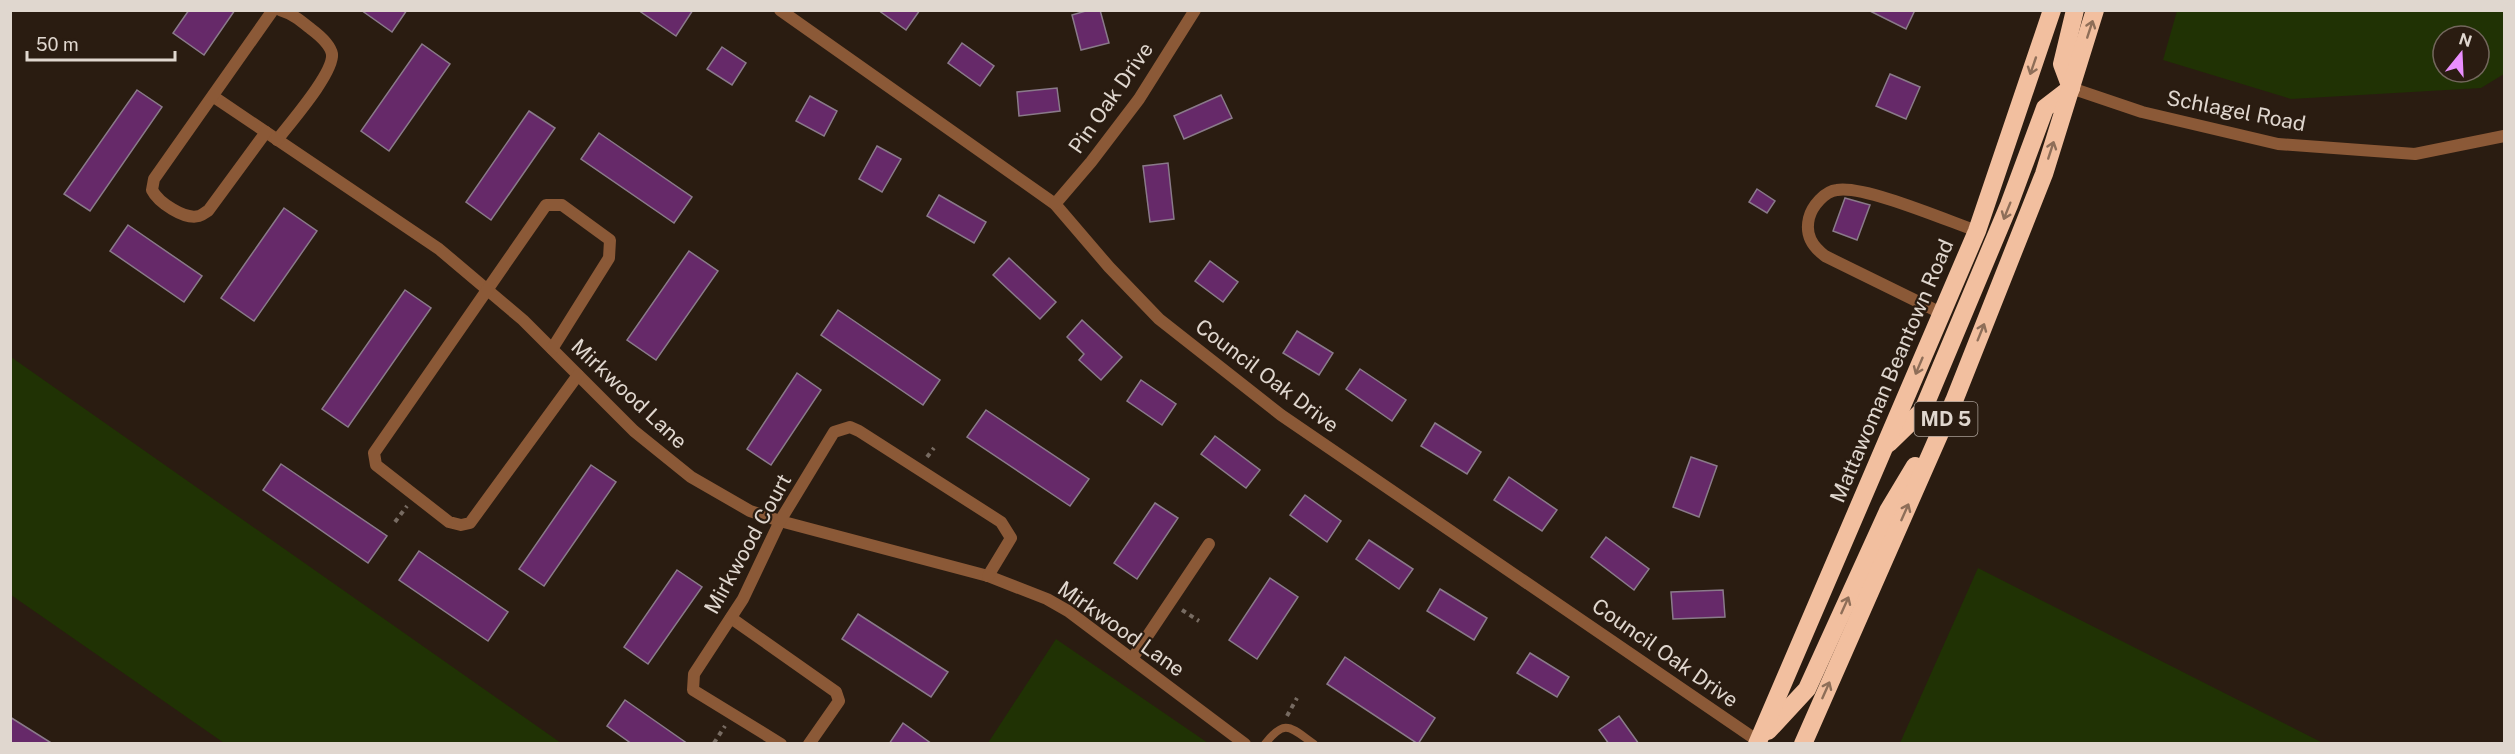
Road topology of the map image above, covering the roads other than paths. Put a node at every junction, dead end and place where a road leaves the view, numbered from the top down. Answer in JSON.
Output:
{"nodes":[{"id":1,"x":273,"y":10,"type":"edge"},
{"id":2,"x":280,"y":10,"type":"edge"},
{"id":3,"x":780,"y":10,"type":"edge"},
{"id":4,"x":2052,"y":10,"type":"edge"},
{"id":5,"x":2075,"y":10,"type":"edge"},
{"id":6,"x":2095,"y":10,"type":"edge"},
{"id":7,"x":1190,"y":12,"type":"edge"},
{"id":8,"x":2071,"y":87,"type":"junction"},
{"id":9,"x":214,"y":97,"type":"junction"},
{"id":10,"x":266,"y":132,"type":"junction"},
{"id":11,"x":2505,"y":136,"type":"edge"},
{"id":12,"x":278,"y":140,"type":"junction"},
{"id":13,"x":1055,"y":204,"type":"junction"},
{"id":14,"x":1977,"y":231,"type":"junction"},
{"id":15,"x":488,"y":291,"type":"junction"},
{"id":16,"x":1941,"y":313,"type":"junction"},
{"id":17,"x":552,"y":349,"type":"junction"},
{"id":18,"x":578,"y":375,"type":"junction"},
{"id":19,"x":1954,"y":401,"type":"junction"},
{"id":20,"x":1883,"y":449,"type":"junction"},
{"id":21,"x":780,"y":521,"type":"junction"},
{"id":22,"x":1209,"y":544,"type":"dead end"},
{"id":23,"x":988,"y":576,"type":"junction"},
{"id":24,"x":731,"y":618,"type":"junction"},
{"id":25,"x":1132,"y":658,"type":"junction"},
{"id":26,"x":1758,"y":743,"type":"edge"},
{"id":27,"x":781,"y":744,"type":"edge"},
{"id":28,"x":810,"y":744,"type":"edge"},
{"id":29,"x":1245,"y":744,"type":"edge"},
{"id":30,"x":1265,"y":744,"type":"edge"},
{"id":31,"x":1314,"y":744,"type":"edge"},
{"id":32,"x":1803,"y":744,"type":"edge"}],
"edges":[{"from":1,"to":9,"type":"street"},
{"from":2,"to":12,"type":"street"},
{"from":3,"to":13,"type":"street","name":"Council Oak Drive"},
{"from":4,"to":14,"type":"highway","name":"Mattawoman Beantown Road","number":"MD 5","one_way":true},
{"from":5,"to":8,"type":"highway"},
{"from":8,"to":6,"type":"highway","number":"MD 5","one_way":true},
{"from":7,"to":13,"type":"street","name":"Pin Oak Drive"},
{"from":8,"to":11,"type":"street","name":"Schlagel Road"},
{"from":19,"to":8,"type":"highway","number":"MD 5","one_way":true},
{"from":8,"to":20,"type":"highway","one_way":true},
{"from":9,"to":10,"type":"street","name":"Mirkwood Lane"},
{"from":9,"to":10,"type":"street"},
{"from":10,"to":12,"type":"street","name":"Mirkwood Lane"},
{"from":12,"to":15,"type":"street","name":"Mirkwood Lane"},
{"from":13,"to":26,"type":"street","name":"Council Oak Drive"},
{"from":14,"to":16,"type":"highway","name":"Mattawoman Beantown Road","number":"MD 5"},
{"from":14,"to":16,"type":"street"},
{"from":15,"to":17,"type":"street","name":"Mirkwood Lane"},
{"from":15,"to":17,"type":"street"},
{"from":15,"to":18,"type":"street"},
{"from":16,"to":20,"type":"highway","name":"Mattawoman Beantown Road","number":"MD 5","one_way":true},
{"from":17,"to":18,"type":"street","name":"Mirkwood Lane"},
{"from":18,"to":21,"type":"street","name":"Mirkwood Lane"},
{"from":26,"to":19,"type":"highway","one_way":true},
{"from":32,"to":19,"type":"highway","number":"MD 5","one_way":true},
{"from":20,"to":26,"type":"highway","name":"Mattawoman Beantown Road","number":"MD 5"},
{"from":21,"to":23,"type":"street","name":"Mirkwood Lane"},
{"from":21,"to":23,"type":"street","name":"Mirkwood Court"},
{"from":21,"to":24,"type":"street","name":"Mirkwood Court"},
{"from":22,"to":25,"type":"street"},
{"from":23,"to":25,"type":"street","name":"Mirkwood Lane"},
{"from":24,"to":27,"type":"street","name":"Mirkwood Court"},
{"from":24,"to":28,"type":"street"},
{"from":25,"to":29,"type":"street","name":"Mirkwood Lane"},
{"from":30,"to":31,"type":"lane"}]}
